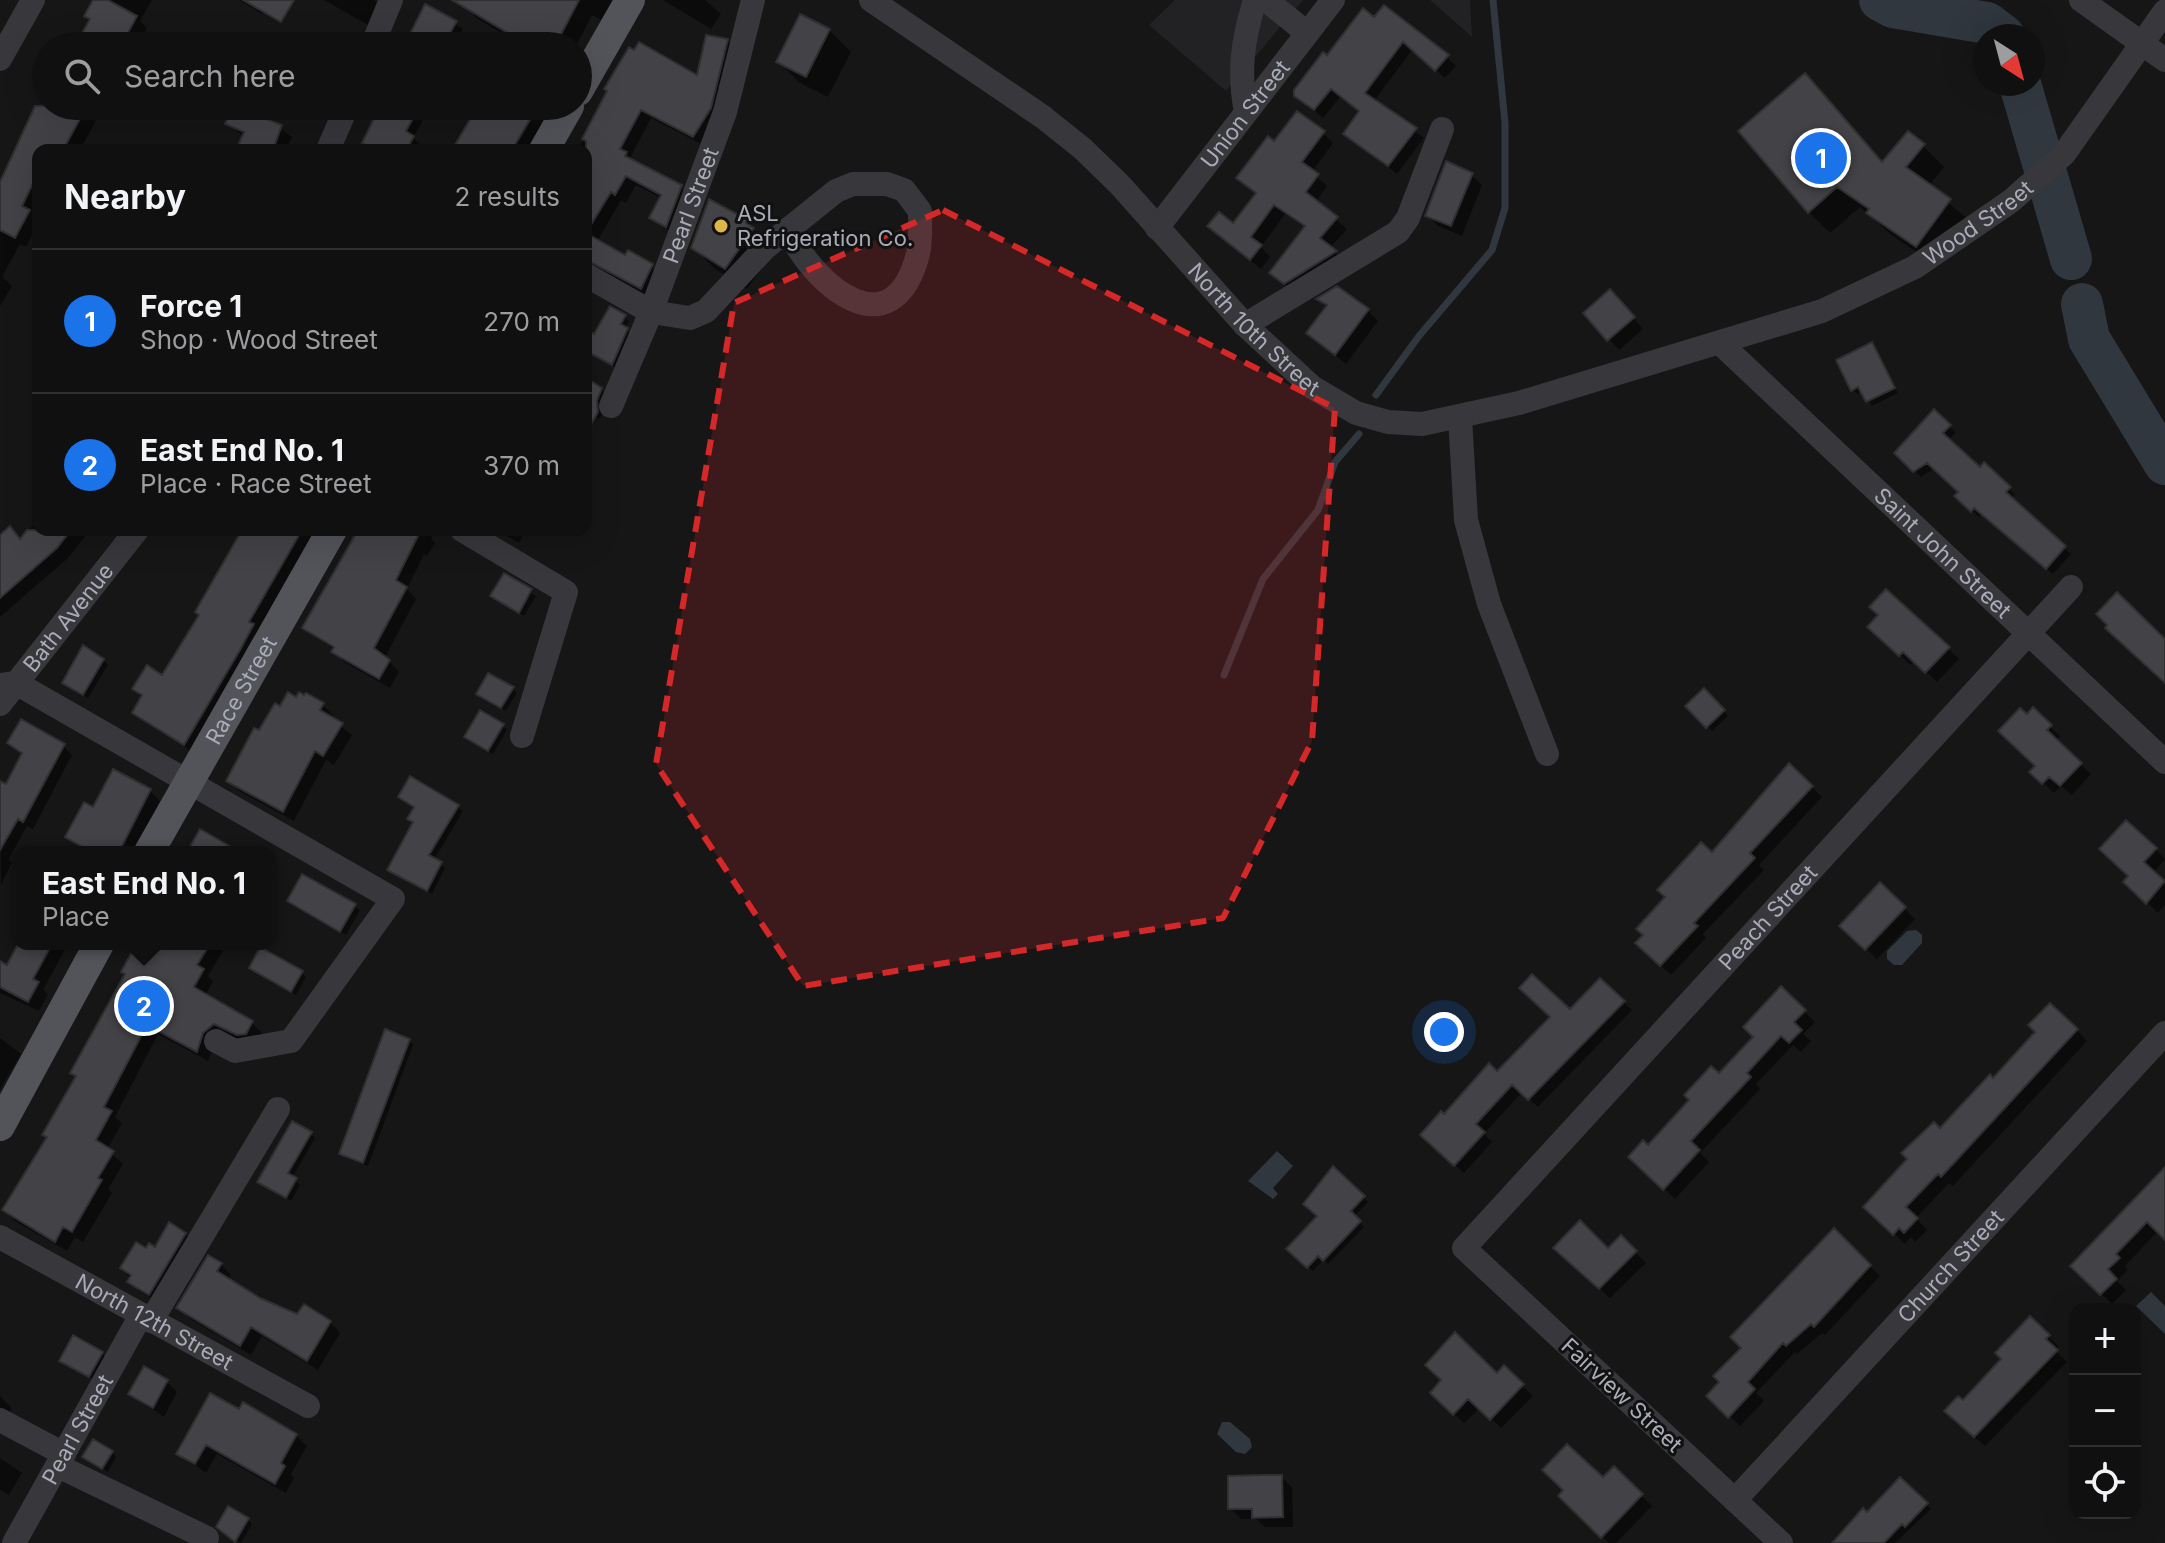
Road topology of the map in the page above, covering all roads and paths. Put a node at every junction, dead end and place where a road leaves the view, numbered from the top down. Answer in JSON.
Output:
{"nodes":[{"id":1,"x":33,"y":0,"type":"edge"},
{"id":2,"x":391,"y":0,"type":"edge"},
{"id":3,"x":630,"y":0,"type":"edge"},
{"id":4,"x":753,"y":0,"type":"edge"},
{"id":5,"x":871,"y":0,"type":"edge"},
{"id":6,"x":1255,"y":0,"type":"edge"},
{"id":7,"x":1266,"y":0,"type":"edge"},
{"id":8,"x":1333,"y":0,"type":"edge"},
{"id":9,"x":2081,"y":0,"type":"edge"},
{"id":10,"x":2165,"y":11,"type":"edge"},
{"id":11,"x":7,"y":29,"type":"edge"},
{"id":12,"x":378,"y":32,"type":"edge"},
{"id":13,"x":1307,"y":33,"type":"junction"},
{"id":14,"x":2142,"y":44,"type":"junction"},
{"id":15,"x":0,"y":59,"type":"edge"},
{"id":16,"x":2165,"y":60,"type":"edge"},
{"id":17,"x":592,"y":66,"type":"edge"},
{"id":18,"x":1246,"y":112,"type":"junction"},
{"id":19,"x":344,"y":120,"type":"edge"},
{"id":20,"x":561,"y":120,"type":"edge"},
{"id":21,"x":1442,"y":129,"type":"dead end"},
{"id":22,"x":338,"y":144,"type":"edge"},
{"id":23,"x":547,"y":144,"type":"edge"},
{"id":24,"x":1157,"y":228,"type":"junction"},
{"id":25,"x":789,"y":232,"type":"junction"},
{"id":26,"x":592,"y":278,"type":"edge"},
{"id":27,"x":651,"y":312,"type":"junction"},
{"id":28,"x":1245,"y":325,"type":"junction"},
{"id":29,"x":1720,"y":343,"type":"junction"},
{"id":30,"x":611,"y":406,"type":"dead end"},
{"id":31,"x":1460,"y":417,"type":"junction"},
{"id":32,"x":132,"y":536,"type":"edge"},
{"id":33,"x":329,"y":536,"type":"edge"},
{"id":34,"x":472,"y":536,"type":"edge"},
{"id":35,"x":2071,"y":587,"type":"dead end"},
{"id":36,"x":2029,"y":634,"type":"junction"},
{"id":37,"x":8,"y":684,"type":"edge"},
{"id":38,"x":0,"y":704,"type":"edge"},
{"id":39,"x":522,"y":736,"type":"dead end"},
{"id":40,"x":1547,"y":754,"type":"dead end"},
{"id":41,"x":2165,"y":762,"type":"edge"},
{"id":42,"x":189,"y":780,"type":"junction"},
{"id":43,"x":152,"y":846,"type":"edge"},
{"id":44,"x":96,"y":950,"type":"edge"},
{"id":45,"x":2165,"y":1033,"type":"edge"},
{"id":46,"x":216,"y":1041,"type":"dead end"},
{"id":47,"x":278,"y":1109,"type":"dead end"},
{"id":48,"x":0,"y":1126,"type":"edge"},
{"id":49,"x":0,"y":1237,"type":"edge"},
{"id":50,"x":1464,"y":1248,"type":"joint"},
{"id":51,"x":146,"y":1318,"type":"junction"},
{"id":52,"x":308,"y":1406,"type":"dead end"},
{"id":53,"x":0,"y":1420,"type":"edge"},
{"id":54,"x":61,"y":1460,"type":"junction"},
{"id":55,"x":1735,"y":1500,"type":"junction"},
{"id":56,"x":207,"y":1538,"type":"dead end"},
{"id":57,"x":14,"y":1543,"type":"edge"},
{"id":58,"x":1781,"y":1543,"type":"edge"}],
"edges":[{"from":1,"to":11,"type":"street"},
{"from":2,"to":12,"type":"street"},
{"from":3,"to":17,"type":"main road"},
{"from":4,"to":27,"type":"street","name":"Pearl Street"},
{"from":5,"to":24,"type":"street","name":"North 10th Street"},
{"from":6,"to":18,"type":"street"},
{"from":7,"to":13,"type":"street"},
{"from":8,"to":13,"type":"street","name":"Union Street"},
{"from":9,"to":14,"type":"street"},
{"from":10,"to":14,"type":"street","name":"Wood Street"},
{"from":11,"to":15,"type":"street"},
{"from":13,"to":18,"type":"street","name":"Union Street"},
{"from":14,"to":16,"type":"street"},
{"from":14,"to":29,"type":"street","name":"Wood Street"},
{"from":18,"to":24,"type":"street","name":"Union Street"},
{"from":19,"to":22,"type":"street"},
{"from":20,"to":23,"type":"main road"},
{"from":21,"to":28,"type":"street"},
{"from":24,"to":28,"type":"street","name":"North 10th Street"},
{"from":25,"to":25,"type":"street"},
{"from":25,"to":27,"type":"street"},
{"from":26,"to":27,"type":"street"},
{"from":27,"to":30,"type":"street","name":"Pearl Street"},
{"from":28,"to":31,"type":"street","name":"North 10th Street"},
{"from":29,"to":31,"type":"street","name":"North 10th Street"},
{"from":29,"to":36,"type":"street","name":"Saint John Street"},
{"from":31,"to":40,"type":"street"},
{"from":32,"to":37,"type":"street","name":"Bath Avenue"},
{"from":33,"to":42,"type":"main road","name":"Race Street"},
{"from":34,"to":39,"type":"street"},
{"from":35,"to":36,"type":"street","name":"Peach Street"},
{"from":36,"to":41,"type":"street","name":"Saint John Street"},
{"from":36,"to":50,"type":"street","name":"Peach Street"},
{"from":37,"to":38,"type":"street","name":"Bath Avenue"},
{"from":37,"to":42,"type":"street"},
{"from":42,"to":43,"type":"main road","name":"Race Street"},
{"from":42,"to":46,"type":"street"},
{"from":44,"to":48,"type":"main road"},
{"from":45,"to":55,"type":"street","name":"Church Street"},
{"from":47,"to":51,"type":"street","name":"Pearl Street"},
{"from":49,"to":51,"type":"street","name":"North 12th Street"},
{"from":50,"to":55,"type":"street","name":"Fairview Street"},
{"from":51,"to":52,"type":"street","name":"North 12th Street"},
{"from":51,"to":54,"type":"street","name":"Pearl Street"},
{"from":53,"to":54,"type":"street"},
{"from":54,"to":56,"type":"street"},
{"from":54,"to":57,"type":"street","name":"Pearl Street"},
{"from":55,"to":58,"type":"street","name":"Fairview Street"}]}
